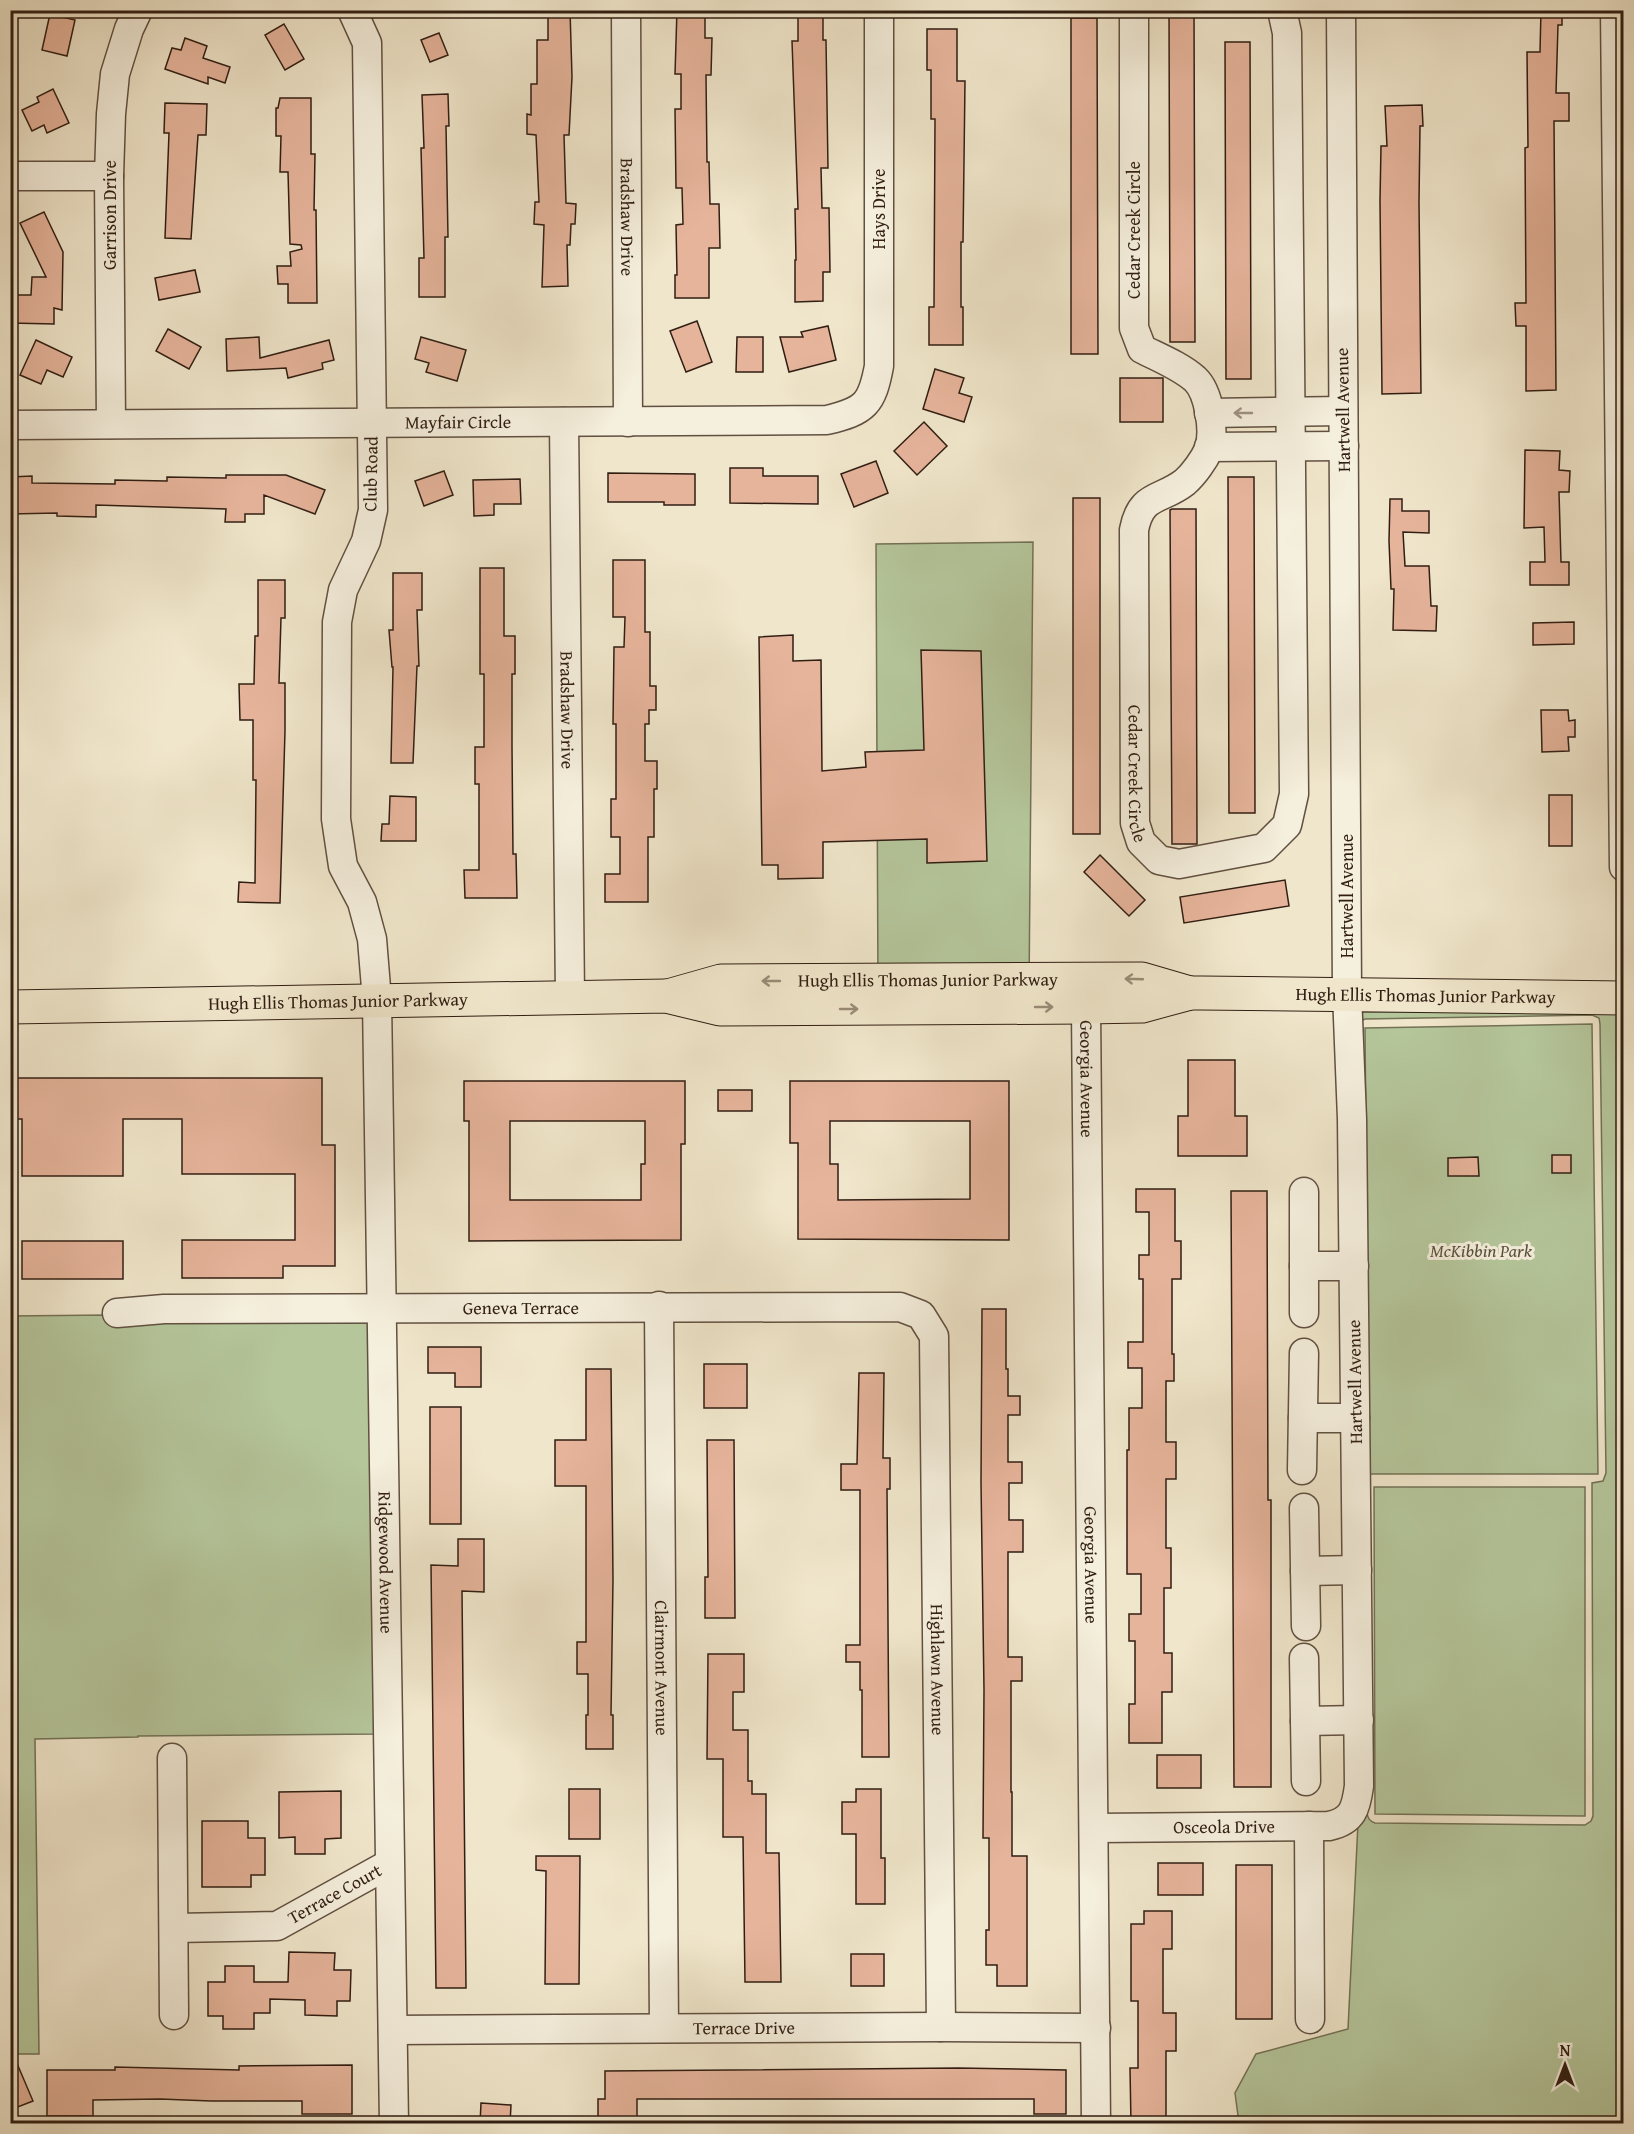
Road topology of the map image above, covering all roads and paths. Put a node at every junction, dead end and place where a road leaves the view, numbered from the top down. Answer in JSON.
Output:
{"nodes":[{"id":1,"x":138,"y":10,"type":"edge"},
{"id":2,"x":352,"y":10,"type":"edge"},
{"id":3,"x":626,"y":10,"type":"edge"},
{"id":4,"x":879,"y":10,"type":"edge"},
{"id":5,"x":1134,"y":10,"type":"edge"},
{"id":6,"x":1281,"y":10,"type":"edge"},
{"id":7,"x":1341,"y":10,"type":"edge"},
{"id":8,"x":1616,"y":10,"type":"edge"},
{"id":9,"x":10,"y":176,"type":"edge"},
{"id":10,"x":109,"y":176,"type":"junction"},
{"id":11,"x":866,"y":403,"type":"joint"},
{"id":12,"x":1343,"y":411,"type":"junction"},
{"id":13,"x":1209,"y":413,"type":"junction"},
{"id":14,"x":1289,"y":413,"type":"junction"},
{"id":15,"x":564,"y":422,"type":"junction"},
{"id":16,"x":628,"y":422,"type":"junction"},
{"id":17,"x":372,"y":423,"type":"junction"},
{"id":18,"x":111,"y":424,"type":"junction"},
{"id":19,"x":10,"y":425,"type":"edge"},
{"id":20,"x":1209,"y":447,"type":"junction"},
{"id":21,"x":1290,"y":447,"type":"junction"},
{"id":22,"x":1344,"y":447,"type":"junction"},
{"id":23,"x":1623,"y":867,"type":"edge"},
{"id":24,"x":1191,"y":993,"type":"junction"},
{"id":25,"x":1347,"y":993,"type":"junction"},
{"id":26,"x":666,"y":996,"type":"junction"},
{"id":27,"x":570,"y":997,"type":"junction"},
{"id":28,"x":1623,"y":998,"type":"edge"},
{"id":29,"x":377,"y":1000,"type":"junction"},
{"id":30,"x":10,"y":1007,"type":"edge"},
{"id":31,"x":1086,"y":1007,"type":"junction"},
{"id":32,"x":1304,"y":1192,"type":"dead end"},
{"id":33,"x":1304,"y":1266,"type":"junction"},
{"id":34,"x":1354,"y":1266,"type":"junction"},
{"id":35,"x":659,"y":1306,"type":"junction"},
{"id":36,"x":381,"y":1308,"type":"junction"},
{"id":37,"x":117,"y":1313,"type":"dead end"},
{"id":38,"x":1304,"y":1313,"type":"dead end"},
{"id":39,"x":921,"y":1315,"type":"joint"},
{"id":40,"x":1304,"y":1353,"type":"dead end"},
{"id":41,"x":1303,"y":1418,"type":"junction"},
{"id":42,"x":1355,"y":1418,"type":"junction"},
{"id":43,"x":1302,"y":1470,"type":"dead end"},
{"id":44,"x":1304,"y":1508,"type":"dead end"},
{"id":45,"x":1357,"y":1570,"type":"junction"},
{"id":46,"x":1305,"y":1571,"type":"junction"},
{"id":47,"x":1306,"y":1626,"type":"dead end"},
{"id":48,"x":1304,"y":1658,"type":"dead end"},
{"id":49,"x":1359,"y":1720,"type":"junction"},
{"id":50,"x":1305,"y":1721,"type":"junction"},
{"id":51,"x":171,"y":1758,"type":"dead end"},
{"id":52,"x":1305,"y":1781,"type":"dead end"},
{"id":53,"x":1351,"y":1816,"type":"joint"},
{"id":54,"x":1309,"y":1826,"type":"junction"},
{"id":55,"x":1095,"y":1828,"type":"junction"},
{"id":56,"x":389,"y":1864,"type":"junction"},
{"id":57,"x":175,"y":1928,"type":"junction"},
{"id":58,"x":174,"y":2015,"type":"dead end"},
{"id":59,"x":1310,"y":2019,"type":"dead end"},
{"id":60,"x":941,"y":2027,"type":"junction"},
{"id":61,"x":664,"y":2028,"type":"junction"},
{"id":62,"x":1096,"y":2028,"type":"junction"},
{"id":63,"x":393,"y":2030,"type":"junction"},
{"id":64,"x":394,"y":2124,"type":"edge"},
{"id":65,"x":1096,"y":2124,"type":"edge"}],
"edges":[{"from":1,"to":10,"type":"street","name":"Garrison Drive"},
{"from":2,"to":17,"type":"street","name":"Club Road"},
{"from":3,"to":16,"type":"street","name":"Bradshaw Drive"},
{"from":4,"to":11,"type":"street","name":"Hays Drive"},
{"from":5,"to":13,"type":"street","name":"Cedar Creek Circle"},
{"from":6,"to":14,"type":"street","name":"Cedar Creek Circle"},
{"from":7,"to":12,"type":"street","name":"Hartwell Avenue"},
{"from":8,"to":23,"type":"street"},
{"from":9,"to":10,"type":"street"},
{"from":10,"to":18,"type":"street","name":"Garrison Drive"},
{"from":11,"to":16,"type":"street","name":"Mayfair Circle"},
{"from":12,"to":14,"type":"street"},
{"from":12,"to":22,"type":"street","name":"Hartwell Avenue"},
{"from":14,"to":13,"type":"street","one_way":true},
{"from":13,"to":20,"type":"street","name":"Cedar Creek Circle"},
{"from":14,"to":21,"type":"street","name":"Cedar Creek Circle"},
{"from":15,"to":16,"type":"street","name":"Mayfair Circle"},
{"from":15,"to":17,"type":"street","name":"Mayfair Circle"},
{"from":15,"to":27,"type":"street","name":"Bradshaw Drive"},
{"from":17,"to":18,"type":"street","name":"Mayfair Circle"},
{"from":17,"to":29,"type":"street","name":"Club Road"},
{"from":18,"to":19,"type":"street","name":"Mayfair Circle"},
{"from":20,"to":21,"type":"street"},
{"from":20,"to":21,"type":"street","name":"Cedar Creek Circle"},
{"from":21,"to":22,"type":"street"},
{"from":22,"to":25,"type":"street","name":"Hartwell Avenue"},
{"from":24,"to":25,"type":"main road","name":"Hugh Ellis Thomas Junior Parkway"},
{"from":24,"to":26,"type":"main road","name":"Hugh Ellis Thomas Junior Parkway","one_way":true},
{"from":24,"to":31,"type":"main road","name":"Hugh Ellis Thomas Junior Parkway"},
{"from":25,"to":28,"type":"main road","name":"Hugh Ellis Thomas Junior Parkway"},
{"from":25,"to":34,"type":"street","name":"Hartwell Avenue"},
{"from":26,"to":27,"type":"main road","name":"Hugh Ellis Thomas Junior Parkway"},
{"from":26,"to":31,"type":"main road","name":"Hugh Ellis Thomas Junior Parkway","one_way":true},
{"from":27,"to":29,"type":"main road","name":"Hugh Ellis Thomas Junior Parkway"},
{"from":29,"to":30,"type":"main road","name":"Hugh Ellis Thomas Junior Parkway"},
{"from":29,"to":36,"type":"street","name":"Ridgewood Avenue"},
{"from":31,"to":55,"type":"street","name":"Georgia Avenue"},
{"from":32,"to":33,"type":"street"},
{"from":33,"to":34,"type":"street"},
{"from":33,"to":38,"type":"street"},
{"from":34,"to":42,"type":"street","name":"Hartwell Avenue"},
{"from":35,"to":36,"type":"street","name":"Geneva Terrace"},
{"from":35,"to":39,"type":"street","name":"Geneva Terrace"},
{"from":35,"to":61,"type":"street","name":"Clairmont Avenue"},
{"from":36,"to":37,"type":"street","name":"Geneva Terrace"},
{"from":36,"to":56,"type":"street","name":"Ridgewood Avenue"},
{"from":39,"to":60,"type":"street","name":"Highlawn Avenue"},
{"from":40,"to":41,"type":"street"},
{"from":41,"to":42,"type":"street"},
{"from":41,"to":43,"type":"street"},
{"from":42,"to":45,"type":"street","name":"Hartwell Avenue"},
{"from":44,"to":46,"type":"street"},
{"from":45,"to":46,"type":"street"},
{"from":45,"to":49,"type":"street","name":"Hartwell Avenue"},
{"from":46,"to":47,"type":"street"},
{"from":48,"to":50,"type":"street"},
{"from":49,"to":50,"type":"street"},
{"from":49,"to":53,"type":"street","name":"Hartwell Avenue"},
{"from":50,"to":52,"type":"street"},
{"from":51,"to":57,"type":"street"},
{"from":53,"to":54,"type":"street","name":"Osceola Drive"},
{"from":54,"to":55,"type":"street","name":"Osceola Drive"},
{"from":54,"to":59,"type":"street"},
{"from":55,"to":62,"type":"street","name":"Georgia Avenue"},
{"from":56,"to":57,"type":"street","name":"Terrace Court"},
{"from":56,"to":63,"type":"street","name":"Ridgewood Avenue"},
{"from":57,"to":58,"type":"street"},
{"from":60,"to":61,"type":"street","name":"Terrace Drive"},
{"from":60,"to":62,"type":"street","name":"Terrace Drive"},
{"from":61,"to":63,"type":"street","name":"Terrace Drive"},
{"from":62,"to":65,"type":"street","name":"Georgia Avenue"},
{"from":63,"to":64,"type":"street","name":"Ridgewood Avenue"}]}
